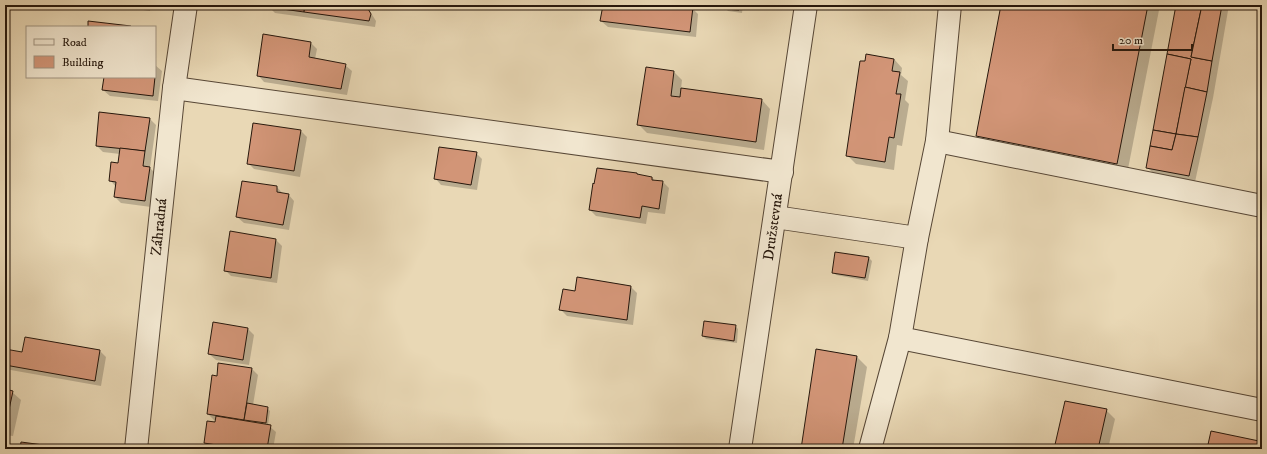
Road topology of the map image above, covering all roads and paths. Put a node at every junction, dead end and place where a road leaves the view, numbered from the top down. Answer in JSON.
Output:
{"nodes":[{"id":1,"x":186,"y":5,"type":"edge"},
{"id":2,"x":806,"y":5,"type":"edge"},
{"id":3,"x":950,"y":5,"type":"edge"},
{"id":4,"x":174,"y":88,"type":"junction"},
{"id":5,"x":937,"y":141,"type":"junction"},
{"id":6,"x":782,"y":172,"type":"junction"},
{"id":7,"x":1262,"y":206,"type":"edge"},
{"id":8,"x":775,"y":217,"type":"junction"},
{"id":9,"x":918,"y":238,"type":"junction"},
{"id":10,"x":900,"y":338,"type":"junction"},
{"id":11,"x":1262,"y":410,"type":"edge"},
{"id":12,"x":136,"y":449,"type":"edge"},
{"id":13,"x":740,"y":449,"type":"edge"},
{"id":14,"x":870,"y":449,"type":"edge"}],
"edges":[{"from":1,"to":4,"type":"street","name":"Záhradná"},
{"from":2,"to":6,"type":"street","name":"Družstevná"},
{"from":3,"to":5,"type":"street"},
{"from":4,"to":6,"type":"street"},
{"from":4,"to":12,"type":"street","name":"Záhradná"},
{"from":5,"to":7,"type":"street"},
{"from":5,"to":9,"type":"street"},
{"from":6,"to":8,"type":"street","name":"Družstevná"},
{"from":8,"to":9,"type":"street"},
{"from":8,"to":13,"type":"street","name":"Družstevná"},
{"from":9,"to":10,"type":"street"},
{"from":10,"to":11,"type":"street"},
{"from":10,"to":14,"type":"street"}]}
